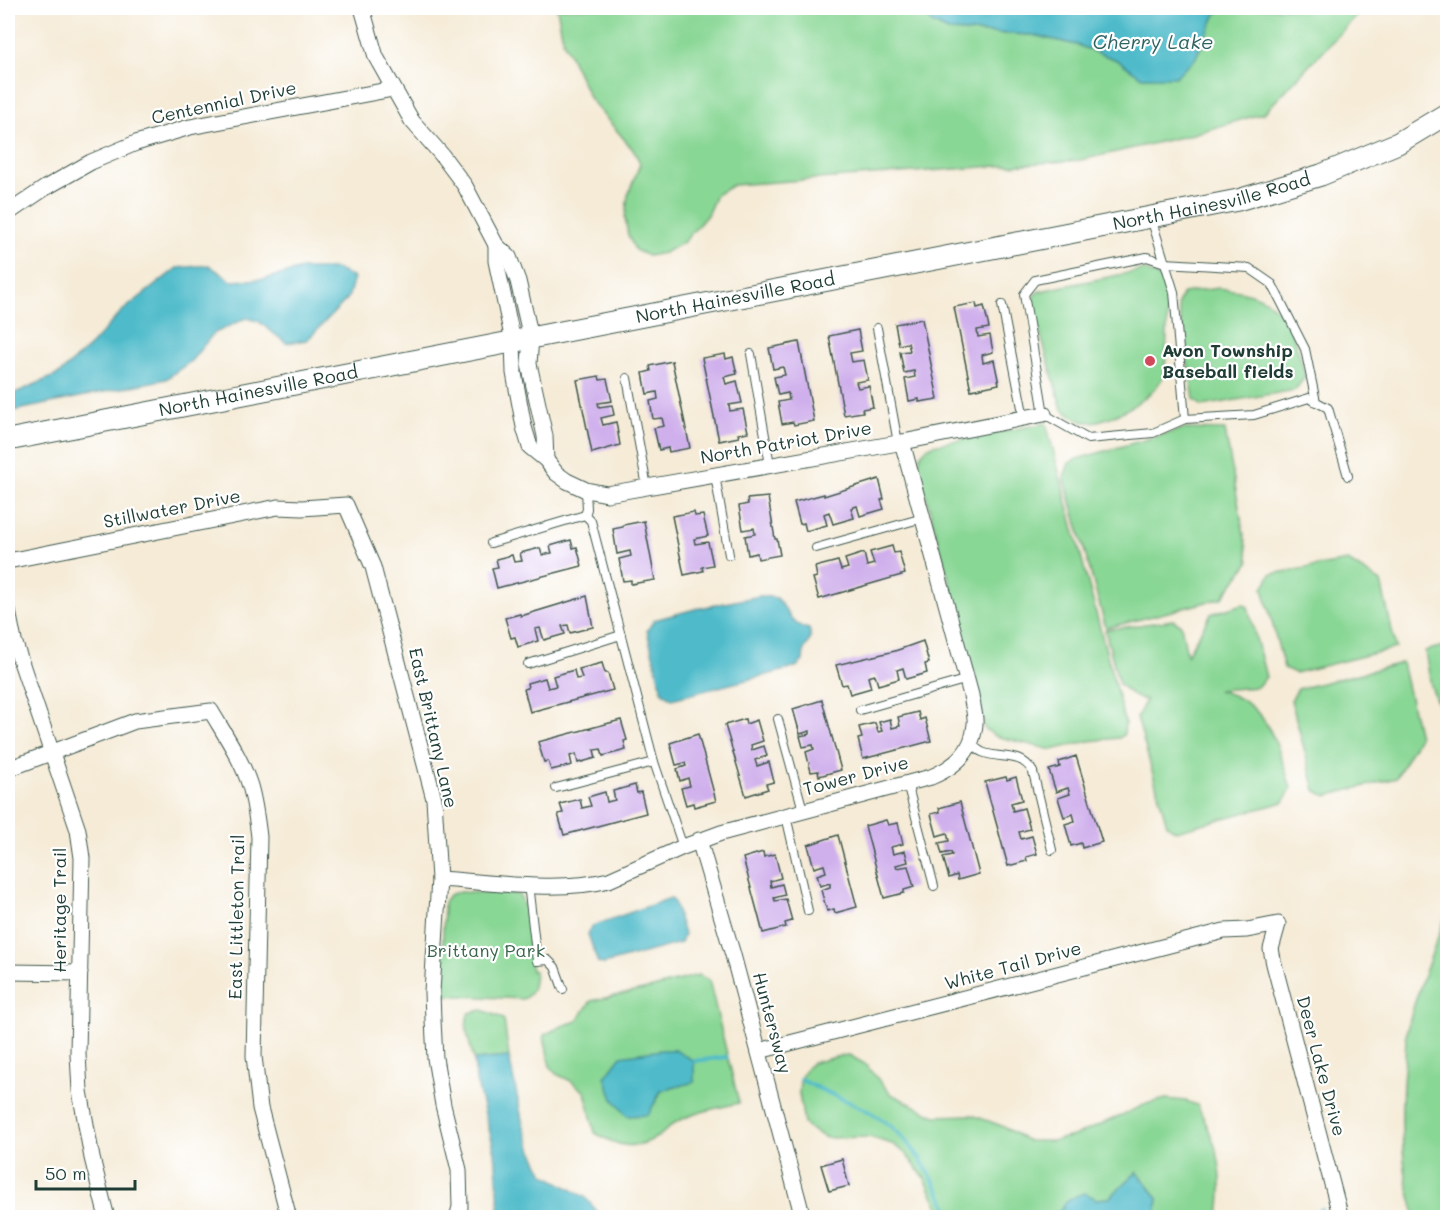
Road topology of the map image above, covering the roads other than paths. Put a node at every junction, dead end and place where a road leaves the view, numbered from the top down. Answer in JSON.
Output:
{"nodes":[{"id":1,"x":362,"y":8,"type":"edge"},
{"id":2,"x":393,"y":89,"type":"junction"},
{"id":3,"x":1448,"y":113,"type":"edge"},
{"id":4,"x":8,"y":213,"type":"edge"},
{"id":5,"x":1151,"y":217,"type":"junction"},
{"id":6,"x":1165,"y":263,"type":"junction"},
{"id":7,"x":1002,"y":305,"type":"dead end"},
{"id":8,"x":877,"y":328,"type":"dead end"},
{"id":9,"x":522,"y":340,"type":"junction"},
{"id":10,"x":751,"y":354,"type":"dead end"},
{"id":11,"x":627,"y":378,"type":"dead end"},
{"id":12,"x":1316,"y":402,"type":"junction"},
{"id":13,"x":1044,"y":414,"type":"junction"},
{"id":14,"x":1024,"y":418,"type":"junction"},
{"id":15,"x":1185,"y":419,"type":"junction"},
{"id":16,"x":8,"y":440,"type":"edge"},
{"id":17,"x":900,"y":442,"type":"junction"},
{"id":18,"x":770,"y":465,"type":"junction"},
{"id":19,"x":715,"y":475,"type":"junction"},
{"id":20,"x":1348,"y":476,"type":"dead end"},
{"id":21,"x":646,"y":487,"type":"junction"},
{"id":22,"x":586,"y":490,"type":"junction"},
{"id":23,"x":346,"y":505,"type":"joint"},
{"id":24,"x":585,"y":515,"type":"junction"},
{"id":25,"x":923,"y":518,"type":"junction"},
{"id":26,"x":491,"y":543,"type":"dead end"},
{"id":27,"x":816,"y":548,"type":"dead end"},
{"id":28,"x":729,"y":555,"type":"dead end"},
{"id":29,"x":8,"y":561,"type":"edge"},
{"id":30,"x":8,"y":611,"type":"edge"},
{"id":31,"x":621,"y":635,"type":"junction"},
{"id":32,"x":528,"y":664,"type":"dead end"},
{"id":33,"x":968,"y":679,"type":"junction"},
{"id":34,"x":860,"y":710,"type":"dead end"},
{"id":35,"x":778,"y":719,"type":"dead end"},
{"id":36,"x":970,"y":744,"type":"junction"},
{"id":37,"x":53,"y":752,"type":"junction"},
{"id":38,"x":654,"y":762,"type":"junction"},
{"id":39,"x":8,"y":769,"type":"edge"},
{"id":40,"x":907,"y":783,"type":"junction"},
{"id":41,"x":556,"y":788,"type":"dead end"},
{"id":42,"x":803,"y":810,"type":"junction"},
{"id":43,"x":785,"y":815,"type":"junction"},
{"id":44,"x":699,"y":840,"type":"junction"},
{"id":45,"x":683,"y":847,"type":"junction"},
{"id":46,"x":1053,"y":850,"type":"dead end"},
{"id":47,"x":439,"y":879,"type":"junction"},
{"id":48,"x":528,"y":884,"type":"junction"},
{"id":49,"x":934,"y":886,"type":"dead end"},
{"id":50,"x":808,"y":911,"type":"dead end"},
{"id":51,"x":1278,"y":924,"type":"joint"},
{"id":52,"x":8,"y":972,"type":"edge"},
{"id":53,"x":80,"y":973,"type":"junction"},
{"id":54,"x":562,"y":989,"type":"dead end"},
{"id":55,"x":759,"y":1052,"type":"junction"},
{"id":56,"x":107,"y":1218,"type":"edge"},
{"id":57,"x":289,"y":1218,"type":"edge"},
{"id":58,"x":457,"y":1218,"type":"edge"},
{"id":59,"x":803,"y":1218,"type":"edge"},
{"id":60,"x":1341,"y":1218,"type":"edge"}],
"edges":[{"from":1,"to":2,"type":"street","name":"North Patriot Drive"},
{"from":2,"to":4,"type":"street","name":"Centennial Drive"},
{"from":2,"to":9,"type":"street","name":"North Patriot Drive"},
{"from":3,"to":5,"type":"main road","name":"North Hainesville Road"},
{"from":5,"to":6,"type":"lane"},
{"from":5,"to":9,"type":"main road","name":"North Hainesville Road"},
{"from":6,"to":12,"type":"lane"},
{"from":6,"to":13,"type":"lane"},
{"from":6,"to":15,"type":"lane"},
{"from":7,"to":14,"type":"lane"},
{"from":8,"to":17,"type":"lane"},
{"from":9,"to":16,"type":"main road","name":"North Hainesville Road"},
{"from":9,"to":22,"type":"street","name":"North Patriot Drive"},
{"from":10,"to":18,"type":"lane"},
{"from":11,"to":21,"type":"lane"},
{"from":12,"to":15,"type":"lane"},
{"from":12,"to":20,"type":"lane"},
{"from":13,"to":14,"type":"street","name":"North Patriot Drive"},
{"from":13,"to":15,"type":"lane"},
{"from":14,"to":17,"type":"street","name":"North Patriot Drive"},
{"from":17,"to":18,"type":"street","name":"North Patriot Drive"},
{"from":17,"to":25,"type":"street"},
{"from":18,"to":19,"type":"street","name":"North Patriot Drive"},
{"from":19,"to":21,"type":"street","name":"North Patriot Drive"},
{"from":19,"to":28,"type":"lane"},
{"from":21,"to":22,"type":"street","name":"North Patriot Drive"},
{"from":22,"to":24,"type":"lane"},
{"from":23,"to":29,"type":"street","name":"Stillwater Drive"},
{"from":23,"to":47,"type":"street","name":"East Brittany Lane"},
{"from":24,"to":26,"type":"lane"},
{"from":24,"to":31,"type":"lane"},
{"from":25,"to":27,"type":"lane"},
{"from":25,"to":33,"type":"street"},
{"from":30,"to":37,"type":"street","name":"Heritage Trail"},
{"from":31,"to":32,"type":"lane"},
{"from":31,"to":38,"type":"lane"},
{"from":33,"to":34,"type":"lane"},
{"from":33,"to":36,"type":"street"},
{"from":35,"to":42,"type":"lane"},
{"from":36,"to":40,"type":"street","name":"Tower Drive"},
{"from":36,"to":46,"type":"lane"},
{"from":37,"to":39,"type":"street"},
{"from":37,"to":53,"type":"street","name":"Heritage Trail"},
{"from":37,"to":57,"type":"street","name":"East Littleton Trail"},
{"from":38,"to":41,"type":"lane"},
{"from":38,"to":45,"type":"lane"},
{"from":40,"to":42,"type":"street","name":"Tower Drive"},
{"from":40,"to":49,"type":"lane"},
{"from":42,"to":43,"type":"street","name":"Tower Drive"},
{"from":43,"to":44,"type":"street","name":"Tower Drive"},
{"from":43,"to":50,"type":"lane"},
{"from":44,"to":45,"type":"street","name":"Tower Drive"},
{"from":44,"to":55,"type":"street","name":"Huntersway"},
{"from":45,"to":48,"type":"street","name":"Tower Drive"},
{"from":47,"to":48,"type":"street","name":"Tower Drive"},
{"from":47,"to":58,"type":"street","name":"East Brittany Lane"},
{"from":48,"to":54,"type":"lane"},
{"from":51,"to":55,"type":"street","name":"White Tail Drive"},
{"from":51,"to":60,"type":"street","name":"Deer Lake Drive"},
{"from":52,"to":53,"type":"street"},
{"from":53,"to":56,"type":"street","name":"Heritage Trail"},
{"from":55,"to":59,"type":"street","name":"Huntersway"}]}
